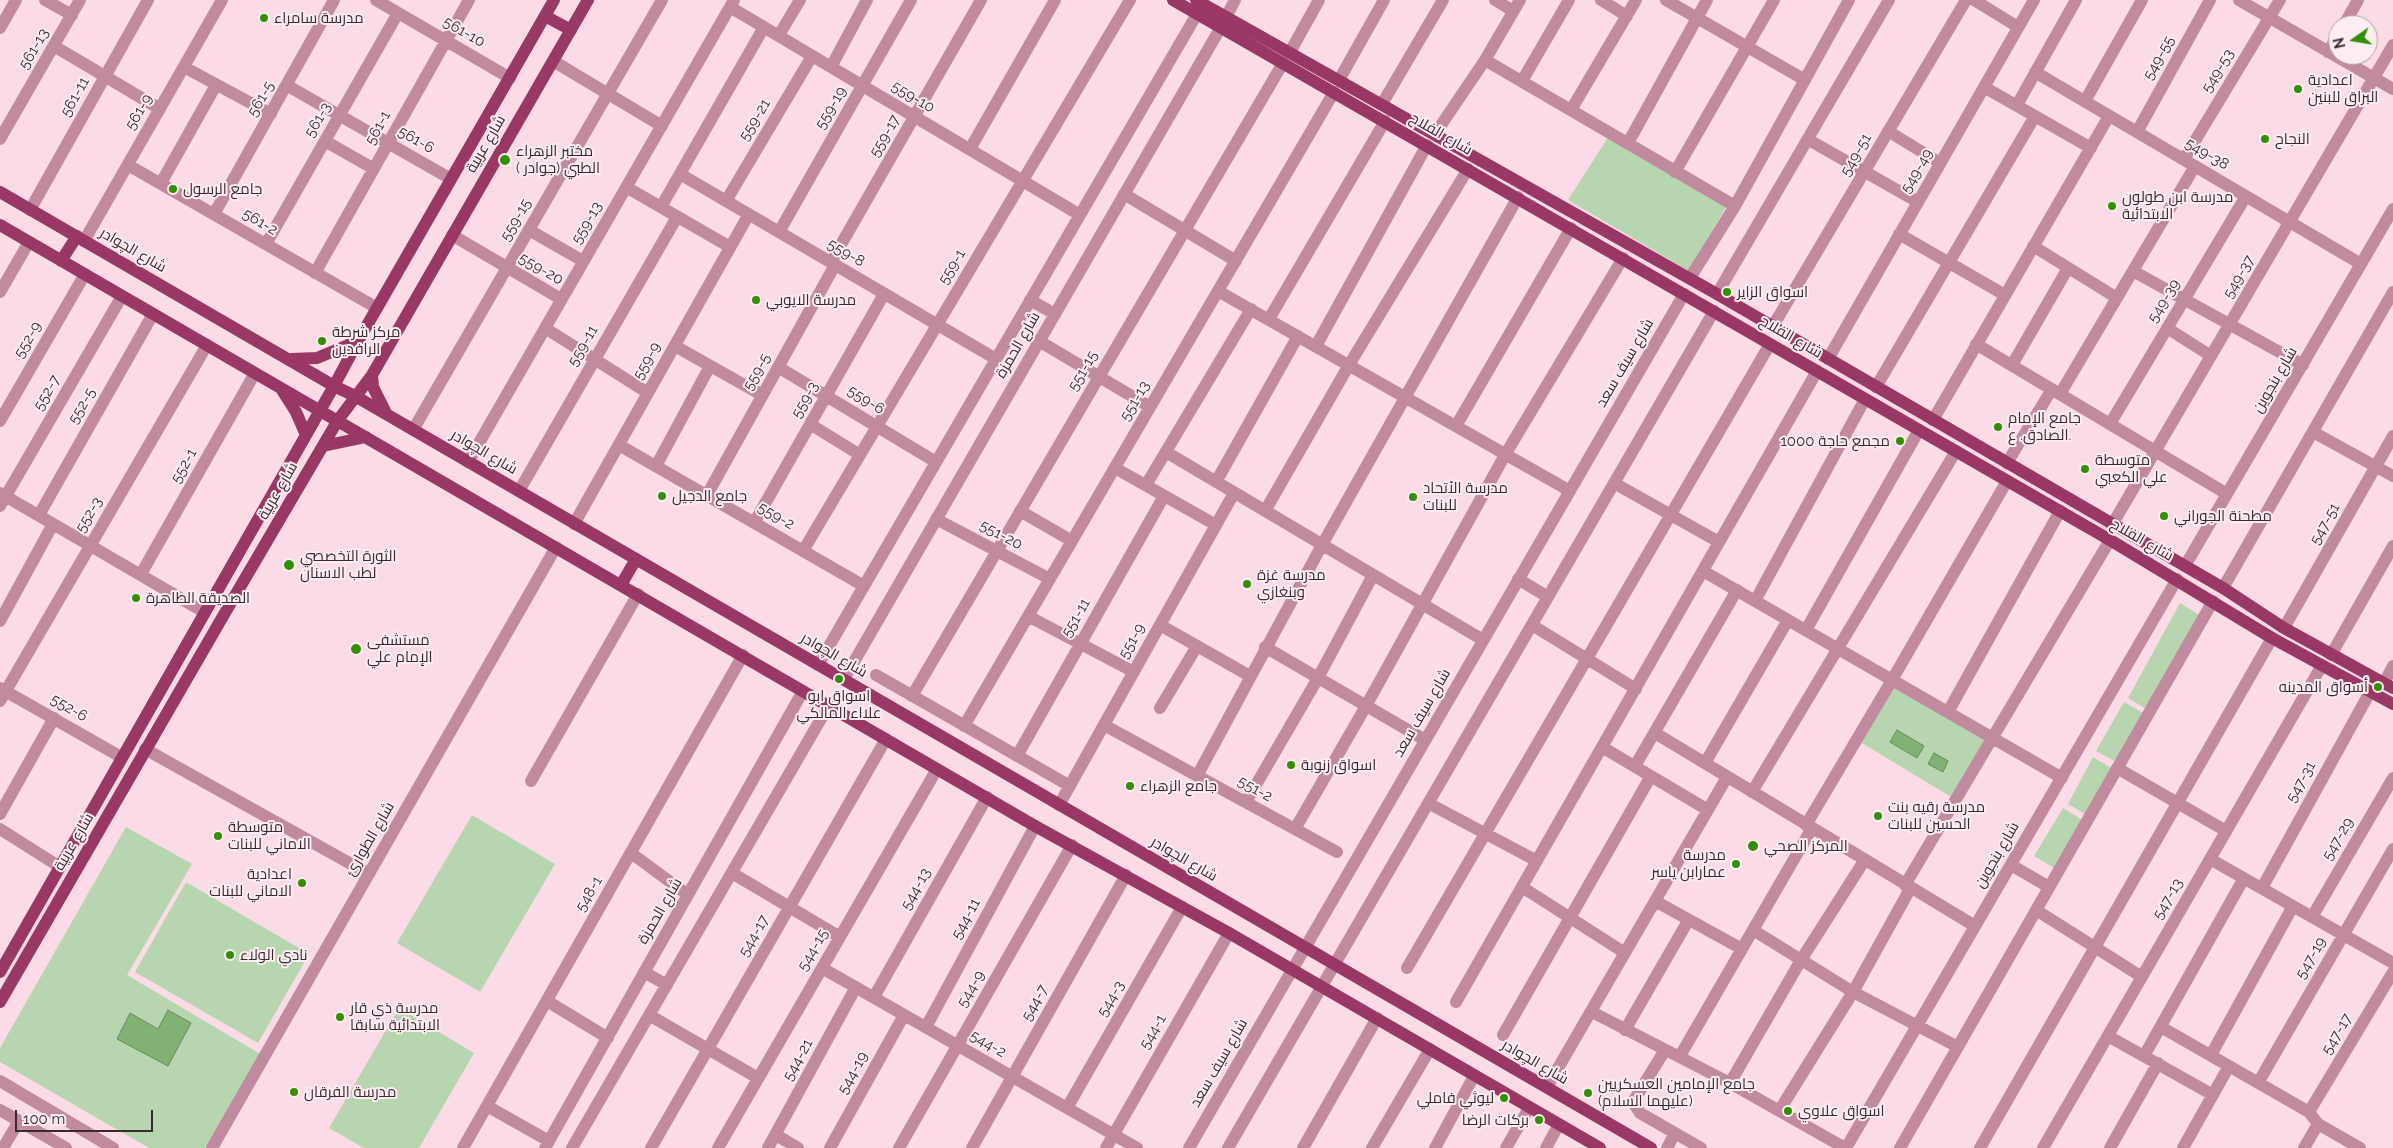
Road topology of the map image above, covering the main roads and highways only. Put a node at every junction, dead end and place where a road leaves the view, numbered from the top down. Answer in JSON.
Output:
{"nodes":[{"id":1,"x":554,"y":0,"type":"edge"},
{"id":2,"x":588,"y":0,"type":"edge"},
{"id":3,"x":1172,"y":0,"type":"edge"},
{"id":4,"x":1201,"y":4,"type":"edge"},
{"id":5,"x":545,"y":16,"type":"junction"},
{"id":6,"x":1223,"y":22,"type":"junction"},
{"id":7,"x":571,"y":30,"type":"junction"},
{"id":8,"x":0,"y":192,"type":"edge"},
{"id":9,"x":0,"y":225,"type":"edge"},
{"id":10,"x":81,"y":238,"type":"junction"},
{"id":11,"x":61,"y":261,"type":"junction"},
{"id":12,"x":358,"y":341,"type":"junction"},
{"id":13,"x":291,"y":359,"type":"junction"},
{"id":14,"x":372,"y":375,"type":"junction"},
{"id":15,"x":334,"y":386,"type":"junction"},
{"id":16,"x":281,"y":388,"type":"junction"},
{"id":17,"x":355,"y":396,"type":"junction"},
{"id":18,"x":320,"y":412,"type":"junction"},
{"id":19,"x":387,"y":415,"type":"junction"},
{"id":20,"x":338,"y":420,"type":"junction"},
{"id":21,"x":306,"y":435,"type":"junction"},
{"id":22,"x":366,"y":437,"type":"junction"},
{"id":23,"x":323,"y":446,"type":"junction"},
{"id":24,"x":636,"y":559,"type":"junction"},
{"id":25,"x":621,"y":584,"type":"junction"},
{"id":26,"x":2388,"y":686,"type":"edge"},
{"id":27,"x":2393,"y":704,"type":"edge"},
{"id":28,"x":96,"y":804,"type":"junction"},
{"id":29,"x":110,"y":812,"type":"junction"},
{"id":30,"x":0,"y":972,"type":"edge"},
{"id":31,"x":0,"y":1002,"type":"edge"},
{"id":32,"x":1600,"y":1148,"type":"edge"},
{"id":33,"x":1651,"y":1148,"type":"edge"}],
"edges":[{"from":1,"to":5,"type":"main road","name":"شارع عربية"},
{"from":2,"to":7,"type":"main road","name":"شارع عربية"},
{"from":3,"to":4,"type":"main road","name":"شارع الفلاح"},
{"from":4,"to":6,"type":"main road","name":"شارع الفلاح"},
{"from":5,"to":7,"type":"main road"},
{"from":5,"to":12,"type":"main road","name":"شارع عربية"},
{"from":6,"to":26,"type":"main road","name":"شارع الفلاح"},
{"from":6,"to":27,"type":"main road","name":"شارع الفلاح"},
{"from":7,"to":14,"type":"main road","name":"شارع عربية"},
{"from":8,"to":10,"type":"main road","name":"شارع الچوادر"},
{"from":9,"to":11,"type":"main road"},
{"from":10,"to":11,"type":"main road"},
{"from":10,"to":13,"type":"main road","name":"شارع الچوادر"},
{"from":11,"to":16,"type":"main road"},
{"from":12,"to":13,"type":"main road"},
{"from":12,"to":15,"type":"main road","name":"شارع عربية"},
{"from":13,"to":15,"type":"main road","name":"شارع الچوادر"},
{"from":14,"to":17,"type":"main road","name":"شارع عربية"},
{"from":14,"to":19,"type":"main road"},
{"from":15,"to":17,"type":"main road","name":"شارع الچوادر"},
{"from":15,"to":18,"type":"main road","name":"شارع عربية"},
{"from":16,"to":18,"type":"main road"},
{"from":16,"to":21,"type":"main road"},
{"from":17,"to":19,"type":"main road","name":"شارع الچوادر"},
{"from":17,"to":20,"type":"main road","name":"شارع عربية"},
{"from":18,"to":20,"type":"main road"},
{"from":18,"to":21,"type":"main road","name":"شارع عربية"},
{"from":19,"to":24,"type":"main road","name":"شارع الچوادر"},
{"from":20,"to":22,"type":"main road"},
{"from":20,"to":23,"type":"main road","name":"شارع عربية"},
{"from":21,"to":28,"type":"main road","name":"شارع عربية"},
{"from":22,"to":23,"type":"main road"},
{"from":22,"to":25,"type":"main road"},
{"from":23,"to":29,"type":"main road","name":"شارع عربية"},
{"from":24,"to":25,"type":"main road"},
{"from":24,"to":33,"type":"main road","name":"شارع الچوادر"},
{"from":25,"to":32,"type":"main road"},
{"from":28,"to":29,"type":"main road"},
{"from":28,"to":30,"type":"main road","name":"شارع عربية"},
{"from":29,"to":31,"type":"main road","name":"شارع عربية"}]}
